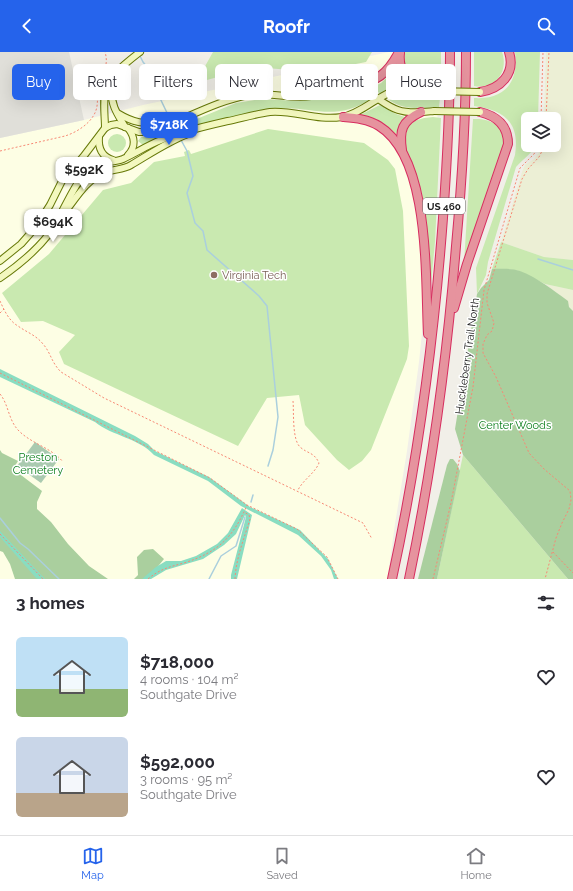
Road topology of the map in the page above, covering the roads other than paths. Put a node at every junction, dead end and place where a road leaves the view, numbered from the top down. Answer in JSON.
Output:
{"nodes":[{"id":1,"x":140,"y":52,"type":"edge"},
{"id":2,"x":400,"y":52,"type":"edge"},
{"id":3,"x":450,"y":52,"type":"edge"},
{"id":4,"x":466,"y":52,"type":"edge"},
{"id":5,"x":509,"y":52,"type":"edge"},
{"id":6,"x":125,"y":64,"type":"edge"},
{"id":7,"x":400,"y":64,"type":"edge"},
{"id":8,"x":378,"y":78,"type":"edge"},
{"id":9,"x":456,"y":91,"type":"edge"},
{"id":10,"x":480,"y":92,"type":"joint"},
{"id":11,"x":386,"y":94,"type":"edge"},
{"id":12,"x":281,"y":95,"type":"edge"},
{"id":13,"x":378,"y":99,"type":"joint"},
{"id":14,"x":105,"y":100,"type":"edge"},
{"id":15,"x":112,"y":100,"type":"edge"},
{"id":16,"x":376,"y":100,"type":"edge"},
{"id":17,"x":421,"y":112,"type":"junction"},
{"id":18,"x":480,"y":112,"type":"joint"},
{"id":19,"x":117,"y":113,"type":"junction"},
{"id":20,"x":344,"y":117,"type":"junction"},
{"id":21,"x":171,"y":124,"type":"junction"},
{"id":22,"x":208,"y":126,"type":"junction"},
{"id":23,"x":105,"y":128,"type":"junction"},
{"id":24,"x":126,"y":128,"type":"junction"},
{"id":25,"x":99,"y":137,"type":"junction"},
{"id":26,"x":402,"y":151,"type":"junction"},
{"id":27,"x":127,"y":156,"type":"junction"},
{"id":28,"x":114,"y":160,"type":"junction"},
{"id":29,"x":58,"y":221,"type":"junction"},
{"id":30,"x":0,"y":261,"type":"edge"},
{"id":31,"x":0,"y":278,"type":"edge"},
{"id":32,"x":450,"y":318,"type":"junction"},
{"id":33,"x":429,"y":360,"type":"junction"},
{"id":34,"x":392,"y":579,"type":"edge"},
{"id":35,"x":409,"y":579,"type":"edge"}],
"edges":[{"from":1,"to":6,"type":"main road"},
{"from":2,"to":7,"type":"highway"},
{"from":2,"to":8,"type":"highway"},
{"from":3,"to":33,"type":"highway","number":"US 460"},
{"from":4,"to":32,"type":"highway","number":"US 460"},
{"from":5,"to":10,"type":"highway"},
{"from":9,"to":10,"type":"main road","bridge":true},
{"from":11,"to":13,"type":"main road"},
{"from":12,"to":21,"type":"main road"},
{"from":13,"to":17,"type":"main road"},
{"from":14,"to":23,"type":"main road"},
{"from":15,"to":19,"type":"main road"},
{"from":16,"to":20,"type":"main road"},
{"from":17,"to":18,"type":"main road","bridge":true},
{"from":17,"to":26,"type":"highway"},
{"from":18,"to":32,"type":"highway"},
{"from":19,"to":21,"type":"main road"},
{"from":19,"to":24,"type":"main road"},
{"from":20,"to":22,"type":"main road"},
{"from":20,"to":26,"type":"highway"},
{"from":21,"to":24,"type":"main road"},
{"from":22,"to":27,"type":"main road"},
{"from":22,"to":29,"type":"main road"},
{"from":23,"to":24,"type":"main road"},
{"from":23,"to":25,"type":"main road"},
{"from":24,"to":27,"type":"main road"},
{"from":25,"to":28,"type":"main road"},
{"from":25,"to":30,"type":"main road"},
{"from":26,"to":33,"type":"highway"},
{"from":27,"to":28,"type":"main road"},
{"from":28,"to":29,"type":"main road"},
{"from":29,"to":31,"type":"main road"},
{"from":32,"to":35,"type":"highway","number":"US 460"},
{"from":33,"to":34,"type":"highway","number":"US 460"}]}
